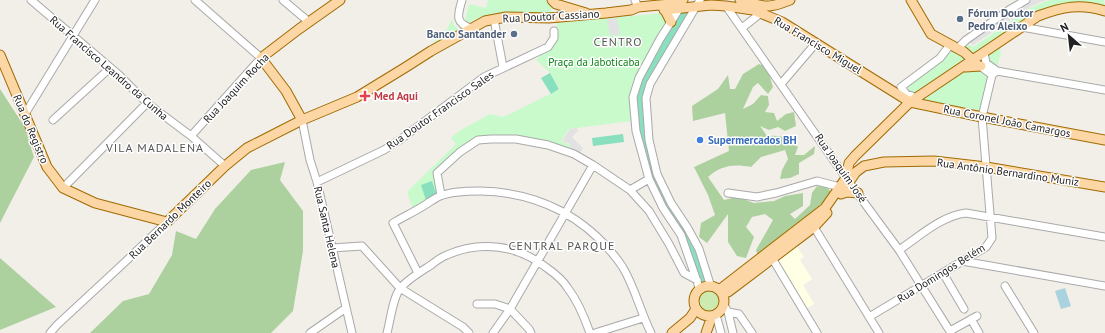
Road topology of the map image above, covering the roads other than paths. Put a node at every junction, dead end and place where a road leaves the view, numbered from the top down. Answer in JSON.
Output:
{"nodes":[{"id":1,"x":31,"y":0,"type":"edge"},
{"id":2,"x":95,"y":0,"type":"edge"},
{"id":3,"x":195,"y":0,"type":"edge"},
{"id":4,"x":283,"y":0,"type":"edge"},
{"id":5,"x":340,"y":0,"type":"edge"},
{"id":6,"x":462,"y":0,"type":"edge"},
{"id":7,"x":686,"y":0,"type":"edge"},
{"id":8,"x":740,"y":0,"type":"edge"},
{"id":9,"x":790,"y":0,"type":"edge"},
{"id":10,"x":911,"y":0,"type":"edge"},
{"id":11,"x":1026,"y":0,"type":"edge"},
{"id":12,"x":554,"y":2,"type":"edge"},
{"id":13,"x":698,"y":3,"type":"edge"},
{"id":14,"x":1072,"y":3,"type":"edge"},
{"id":15,"x":681,"y":4,"type":"edge"},
{"id":16,"x":780,"y":4,"type":"junction"},
{"id":17,"x":635,"y":6,"type":"edge"},
{"id":18,"x":726,"y":6,"type":"junction"},
{"id":19,"x":665,"y":10,"type":"junction"},
{"id":20,"x":762,"y":10,"type":"junction"},
{"id":21,"x":1105,"y":11,"type":"edge"},
{"id":22,"x":589,"y":14,"type":"junction"},
{"id":23,"x":549,"y":18,"type":"junction"},
{"id":24,"x":494,"y":19,"type":"junction"},
{"id":25,"x":308,"y":22,"type":"junction"},
{"id":26,"x":671,"y":22,"type":"junction"},
{"id":27,"x":782,"y":22,"type":"junction"},
{"id":28,"x":1022,"y":27,"type":"junction"},
{"id":29,"x":472,"y":28,"type":"junction"},
{"id":30,"x":742,"y":28,"type":"junction"},
{"id":31,"x":554,"y":31,"type":"dead end"},
{"id":32,"x":73,"y":36,"type":"junction"},
{"id":33,"x":1105,"y":42,"type":"edge"},
{"id":34,"x":816,"y":44,"type":"junction"},
{"id":35,"x":950,"y":45,"type":"junction"},
{"id":36,"x":961,"y":50,"type":"junction"},
{"id":37,"x":984,"y":53,"type":"junction"},
{"id":38,"x":0,"y":55,"type":"edge"},
{"id":39,"x":261,"y":58,"type":"junction"},
{"id":40,"x":972,"y":60,"type":"junction"},
{"id":41,"x":981,"y":66,"type":"junction"},
{"id":42,"x":503,"y":67,"type":"junction"},
{"id":43,"x":964,"y":67,"type":"junction"},
{"id":44,"x":110,"y":68,"type":"junction"},
{"id":45,"x":994,"y":73,"type":"junction"},
{"id":46,"x":781,"y":84,"type":"junction"},
{"id":47,"x":898,"y":90,"type":"junction"},
{"id":48,"x":1105,"y":90,"type":"edge"},
{"id":49,"x":919,"y":96,"type":"junction"},
{"id":50,"x":910,"y":102,"type":"junction"},
{"id":51,"x":147,"y":103,"type":"junction"},
{"id":52,"x":25,"y":114,"type":"junction"},
{"id":53,"x":982,"y":117,"type":"junction"},
{"id":54,"x":53,"y":120,"type":"dead end"},
{"id":55,"x":302,"y":120,"type":"junction"},
{"id":56,"x":648,"y":121,"type":"junction"},
{"id":57,"x":635,"y":124,"type":"junction"},
{"id":58,"x":649,"y":135,"type":"junction"},
{"id":59,"x":191,"y":136,"type":"junction"},
{"id":60,"x":638,"y":139,"type":"junction"},
{"id":61,"x":1105,"y":140,"type":"edge"},
{"id":62,"x":855,"y":156,"type":"junction"},
{"id":63,"x":593,"y":165,"type":"junction"},
{"id":64,"x":225,"y":166,"type":"junction"},
{"id":65,"x":864,"y":166,"type":"junction"},
{"id":66,"x":986,"y":167,"type":"junction"},
{"id":67,"x":649,"y":179,"type":"junction"},
{"id":68,"x":848,"y":180,"type":"junction"},
{"id":69,"x":317,"y":182,"type":"junction"},
{"id":70,"x":1105,"y":186,"type":"edge"},
{"id":71,"x":63,"y":188,"type":"junction"},
{"id":72,"x":630,"y":190,"type":"junction"},
{"id":73,"x":840,"y":191,"type":"junction"},
{"id":74,"x":728,"y":193,"type":"dead end"},
{"id":75,"x":858,"y":193,"type":"junction"},
{"id":76,"x":441,"y":196,"type":"junction"},
{"id":77,"x":565,"y":214,"type":"junction"},
{"id":78,"x":991,"y":217,"type":"junction"},
{"id":79,"x":167,"y":222,"type":"junction"},
{"id":80,"x":814,"y":227,"type":"junction"},
{"id":81,"x":1105,"y":237,"type":"edge"},
{"id":82,"x":332,"y":248,"type":"junction"},
{"id":83,"x":899,"y":250,"type":"junction"},
{"id":84,"x":772,"y":258,"type":"junction"},
{"id":85,"x":538,"y":260,"type":"junction"},
{"id":86,"x":962,"y":261,"type":"junction"},
{"id":87,"x":418,"y":273,"type":"junction"},
{"id":88,"x":943,"y":273,"type":"junction"},
{"id":89,"x":697,"y":280,"type":"junction"},
{"id":90,"x":921,"y":285,"type":"junction"},
{"id":91,"x":1005,"y":286,"type":"dead end"},
{"id":92,"x":1105,"y":286,"type":"edge"},
{"id":93,"x":400,"y":288,"type":"junction"},
{"id":94,"x":700,"y":290,"type":"junction"},
{"id":95,"x":718,"y":291,"type":"junction"},
{"id":96,"x":477,"y":304,"type":"dead end"},
{"id":97,"x":346,"y":308,"type":"junction"},
{"id":98,"x":726,"y":308,"type":"junction"},
{"id":99,"x":510,"y":309,"type":"junction"},
{"id":100,"x":964,"y":309,"type":"dead end"},
{"id":101,"x":706,"y":314,"type":"junction"},
{"id":102,"x":869,"y":317,"type":"junction"},
{"id":103,"x":643,"y":318,"type":"junction"},
{"id":104,"x":706,"y":332,"type":"edge"},
{"id":105,"x":950,"y":332,"type":"edge"},
{"id":106,"x":50,"y":333,"type":"edge"},
{"id":107,"x":310,"y":333,"type":"edge"},
{"id":108,"x":352,"y":333,"type":"edge"},
{"id":109,"x":387,"y":333,"type":"edge"},
{"id":110,"x":469,"y":333,"type":"edge"},
{"id":111,"x":494,"y":333,"type":"edge"},
{"id":112,"x":531,"y":333,"type":"edge"},
{"id":113,"x":590,"y":333,"type":"edge"},
{"id":114,"x":594,"y":333,"type":"edge"},
{"id":115,"x":651,"y":333,"type":"edge"},
{"id":116,"x":672,"y":333,"type":"edge"},
{"id":117,"x":721,"y":333,"type":"edge"},
{"id":118,"x":733,"y":333,"type":"edge"},
{"id":119,"x":752,"y":333,"type":"edge"},
{"id":120,"x":817,"y":333,"type":"edge"},
{"id":121,"x":879,"y":333,"type":"edge"},
{"id":122,"x":979,"y":333,"type":"edge"},
{"id":123,"x":1034,"y":333,"type":"edge"}],
"edges":[{"from":1,"to":32,"type":"street","name":"Rua Francisco Leandro da Cunha"},
{"from":2,"to":32,"type":"street"},
{"from":3,"to":39,"type":"street"},
{"from":4,"to":25,"type":"street"},
{"from":5,"to":25,"type":"main road","name":"Rua Joaquim Rocha"},
{"from":6,"to":29,"type":"street"},
{"from":7,"to":15,"type":"street"},
{"from":8,"to":20,"type":"main road","name":"Rua Francisco Miguel"},
{"from":9,"to":16,"type":"main road"},
{"from":10,"to":35,"type":"main road"},
{"from":11,"to":36,"type":"street"},
{"from":12,"to":22,"type":"main road"},
{"from":12,"to":23,"type":"main road"},
{"from":13,"to":15,"type":"main road","name":"Rua Doutor Cassiano"},
{"from":13,"to":18,"type":"main road","name":"Rua Francisco Miguel"},
{"from":13,"to":56,"type":"street"},
{"from":14,"to":21,"type":"main road"},
{"from":14,"to":28,"type":"main road"},
{"from":15,"to":17,"type":"main road","name":"Rua Doutor Cassiano"},
{"from":15,"to":19,"type":"main road","name":"Rua Doutor Cassiano"},
{"from":15,"to":26,"type":"street"},
{"from":16,"to":20,"type":"main road"},
{"from":16,"to":27,"type":"main road"},
{"from":17,"to":19,"type":"main road","name":"Rua Doutor Cassiano"},
{"from":17,"to":22,"type":"main road","name":"Rua Doutor Cassiano"},
{"from":18,"to":20,"type":"main road","name":"Rua Francisco Miguel"},
{"from":18,"to":30,"type":"street","name":"Rua Joaquim José"},
{"from":19,"to":26,"type":"main road"},
{"from":20,"to":27,"type":"main road","name":"Rua Francisco Miguel"},
{"from":20,"to":30,"type":"street"},
{"from":22,"to":23,"type":"main road","name":"Rua Doutor Cassiano"},
{"from":23,"to":24,"type":"main road","name":"Rua Doutor Cassiano"},
{"from":24,"to":29,"type":"main road","name":"Rua Doutor Cassiano"},
{"from":24,"to":42,"type":"street"},
{"from":25,"to":39,"type":"main road","name":"Rua Joaquim Rocha"},
{"from":26,"to":57,"type":"street"},
{"from":27,"to":34,"type":"main road","name":"Rua Francisco Miguel"},
{"from":28,"to":33,"type":"street"},
{"from":28,"to":37,"type":"main road"},
{"from":29,"to":55,"type":"main road","name":"Rua Doutor Cassiano"},
{"from":30,"to":46,"type":"street","name":"Rua Joaquim José"},
{"from":31,"to":42,"type":"street","name":"Rua Doutor Francisco Sales"},
{"from":32,"to":44,"type":"street","name":"Rua Francisco Leandro da Cunha"},
{"from":32,"to":52,"type":"street"},
{"from":34,"to":46,"type":"street"},
{"from":34,"to":47,"type":"main road","name":"Rua Francisco Miguel"},
{"from":35,"to":36,"type":"main road"},
{"from":35,"to":47,"type":"street"},
{"from":36,"to":40,"type":"main road"},
{"from":37,"to":40,"type":"main road"},
{"from":37,"to":45,"type":"street"},
{"from":38,"to":52,"type":"main road","name":"Rua do Registro"},
{"from":39,"to":55,"type":"main road"},
{"from":39,"to":59,"type":"street","name":"Rua Joaquim Rocha"},
{"from":40,"to":41,"type":"street"},
{"from":40,"to":43,"type":"main road"},
{"from":41,"to":43,"type":"main road"},
{"from":41,"to":45,"type":"street"},
{"from":42,"to":69,"type":"street","name":"Rua Doutor Francisco Sales"},
{"from":43,"to":49,"type":"main road"},
{"from":44,"to":51,"type":"street","name":"Rua Francisco Leandro da Cunha"},
{"from":44,"to":54,"type":"street"},
{"from":45,"to":48,"type":"street"},
{"from":45,"to":53,"type":"street","name":"Rua Domingos Belém"},
{"from":46,"to":68,"type":"street","name":"Rua Joaquim José"},
{"from":47,"to":49,"type":"street"},
{"from":47,"to":50,"type":"main road","name":"Rua Francisco Miguel"},
{"from":49,"to":50,"type":"main road"},
{"from":50,"to":53,"type":"main road","name":"Rua Coronel João Camargos"},
{"from":50,"to":62,"type":"main road"},
{"from":51,"to":59,"type":"street","name":"Rua Francisco Leandro da Cunha"},
{"from":51,"to":71,"type":"street"},
{"from":52,"to":71,"type":"main road","name":"Rua do Registro"},
{"from":53,"to":61,"type":"main road","name":"Rua Coronel João Camargos"},
{"from":53,"to":66,"type":"street","name":"Rua Domingos Belém"},
{"from":55,"to":64,"type":"main road","name":"Rua Bernardo Monteiro"},
{"from":55,"to":69,"type":"street","name":"Rua Santa Helena"},
{"from":56,"to":57,"type":"street"},
{"from":56,"to":58,"type":"street"},
{"from":57,"to":60,"type":"street"},
{"from":58,"to":60,"type":"street"},
{"from":58,"to":95,"type":"street"},
{"from":59,"to":64,"type":"street","name":"Rua Francisco Leandro da Cunha"},
{"from":60,"to":67,"type":"street"},
{"from":62,"to":65,"type":"main road"},
{"from":62,"to":68,"type":"main road"},
{"from":63,"to":72,"type":"street"},
{"from":63,"to":76,"type":"street"},
{"from":63,"to":77,"type":"street"},
{"from":64,"to":79,"type":"main road","name":"Rua Bernardo Monteiro"},
{"from":65,"to":66,"type":"main road","name":"Rua Antônio Bernardino Muniz"},
{"from":65,"to":68,"type":"main road"},
{"from":66,"to":70,"type":"main road","name":"Rua Antônio Bernardino Muniz"},
{"from":66,"to":78,"type":"street","name":"Rua Domingos Belém"},
{"from":67,"to":72,"type":"street"},
{"from":67,"to":89,"type":"street"},
{"from":68,"to":73,"type":"main road"},
{"from":68,"to":75,"type":"street","name":"Rua Joaquim José"},
{"from":69,"to":82,"type":"street","name":"Rua Santa Helena"},
{"from":71,"to":79,"type":"main road","name":"Rua do Registro"},
{"from":72,"to":89,"type":"street"},
{"from":73,"to":74,"type":"street"},
{"from":73,"to":75,"type":"main road"},
{"from":73,"to":80,"type":"main road"},
{"from":73,"to":95,"type":"main road"},
{"from":75,"to":83,"type":"street","name":"Rua Joaquim José"},
{"from":76,"to":77,"type":"street"},
{"from":76,"to":87,"type":"street"},
{"from":77,"to":85,"type":"street"},
{"from":77,"to":103,"type":"street"},
{"from":78,"to":81,"type":"street"},
{"from":78,"to":83,"type":"street"},
{"from":78,"to":86,"type":"street","name":"Rua Domingos Belém"},
{"from":79,"to":106,"type":"street","name":"Rua Bernardo Monteiro"},
{"from":80,"to":84,"type":"main road"},
{"from":80,"to":102,"type":"street"},
{"from":82,"to":93,"type":"street"},
{"from":82,"to":97,"type":"street","name":"Rua Santa Helena"},
{"from":83,"to":90,"type":"street","name":"Rua Joaquim José"},
{"from":84,"to":95,"type":"main road"},
{"from":84,"to":120,"type":"street"},
{"from":85,"to":87,"type":"street"},
{"from":85,"to":99,"type":"street"},
{"from":85,"to":113,"type":"street"},
{"from":86,"to":88,"type":"street","name":"Rua Domingos Belém"},
{"from":86,"to":92,"type":"street"},
{"from":87,"to":93,"type":"street"},
{"from":88,"to":90,"type":"street","name":"Rua Domingos Belém"},
{"from":88,"to":100,"type":"street"},
{"from":89,"to":94,"type":"street"},
{"from":90,"to":102,"type":"street","name":"Rua Domingos Belém"},
{"from":90,"to":105,"type":"street","name":"Rua Joaquim José"},
{"from":91,"to":123,"type":"street"},
{"from":93,"to":109,"type":"street"},
{"from":93,"to":110,"type":"street"},
{"from":94,"to":95,"type":"main road"},
{"from":94,"to":101,"type":"main road"},
{"from":95,"to":98,"type":"main road"},
{"from":96,"to":99,"type":"street"},
{"from":97,"to":107,"type":"street"},
{"from":97,"to":108,"type":"street","name":"Rua Santa Helena"},
{"from":98,"to":101,"type":"main road"},
{"from":98,"to":118,"type":"street"},
{"from":98,"to":119,"type":"street"},
{"from":99,"to":111,"type":"street"},
{"from":99,"to":112,"type":"street"},
{"from":101,"to":104,"type":"main road"},
{"from":101,"to":116,"type":"main road"},
{"from":101,"to":117,"type":"street"},
{"from":102,"to":121,"type":"street"},
{"from":103,"to":114,"type":"street"},
{"from":103,"to":115,"type":"street"},
{"from":105,"to":122,"type":"street"}]}
